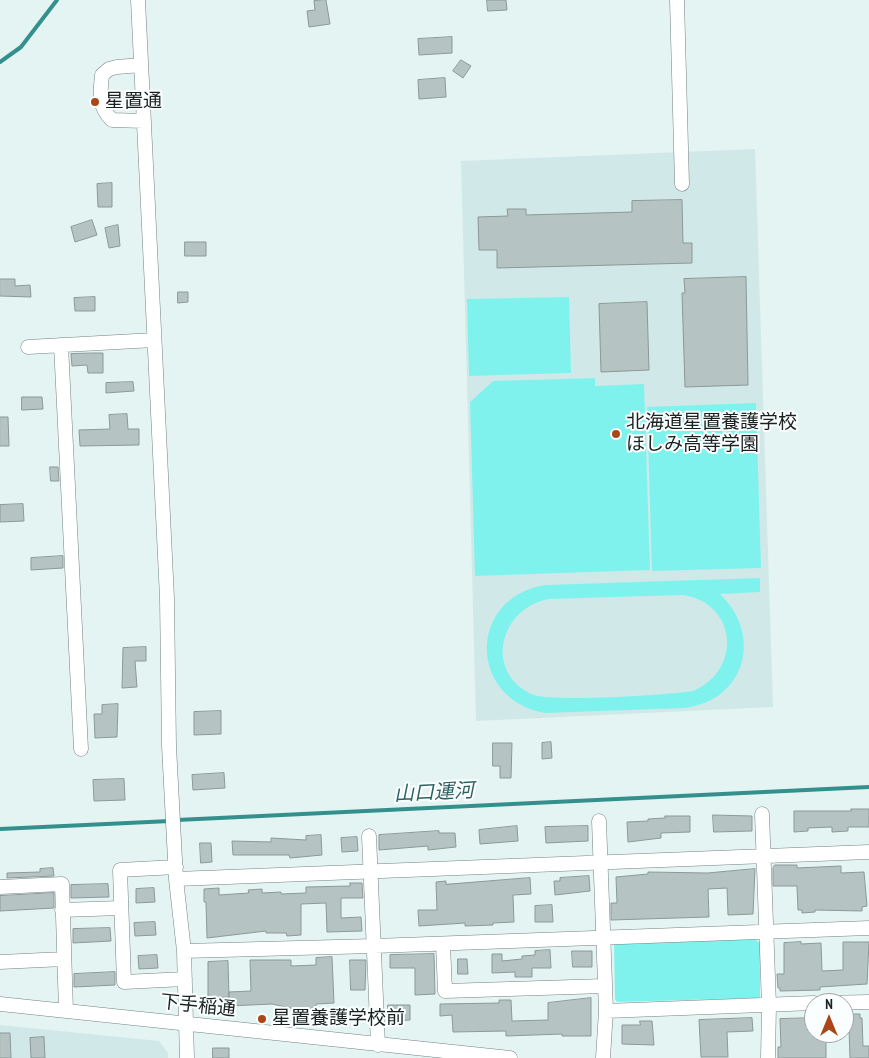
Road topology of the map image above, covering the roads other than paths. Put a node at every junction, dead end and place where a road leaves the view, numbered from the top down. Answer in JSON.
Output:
{"nodes":[{"id":1,"x":138,"y":0,"type":"edge"},
{"id":2,"x":677,"y":0,"type":"edge"},
{"id":3,"x":141,"y":65,"type":"junction"},
{"id":4,"x":144,"y":121,"type":"junction"},
{"id":5,"x":682,"y":184,"type":"dead end"},
{"id":6,"x":154,"y":340,"type":"junction"},
{"id":7,"x":61,"y":345,"type":"junction"},
{"id":8,"x":28,"y":347,"type":"dead end"},
{"id":9,"x":81,"y":749,"type":"dead end"},
{"id":10,"x":762,"y":814,"type":"dead end"},
{"id":11,"x":599,"y":820,"type":"dead end"},
{"id":12,"x":370,"y":836,"type":"dead end"},
{"id":13,"x":869,"y":852,"type":"edge"},
{"id":14,"x":763,"y":856,"type":"junction"},
{"id":15,"x":600,"y":862,"type":"junction"},
{"id":16,"x":372,"y":871,"type":"junction"},
{"id":17,"x":176,"y":873,"type":"junction"},
{"id":18,"x":0,"y":887,"type":"edge"},
{"id":19,"x":121,"y":908,"type":"junction"},
{"id":20,"x":62,"y":910,"type":"junction"},
{"id":21,"x":869,"y":928,"type":"edge"},
{"id":22,"x":766,"y":932,"type":"junction"},
{"id":23,"x":603,"y":938,"type":"junction"},
{"id":24,"x":443,"y":944,"type":"junction"},
{"id":25,"x":374,"y":946,"type":"junction"},
{"id":26,"x":184,"y":951,"type":"junction"},
{"id":27,"x":64,"y":959,"type":"junction"},
{"id":28,"x":0,"y":962,"type":"edge"},
{"id":29,"x":185,"y":979,"type":"junction"},
{"id":30,"x":605,"y":986,"type":"junction"},
{"id":31,"x":854,"y":1002,"type":"edge"},
{"id":32,"x":869,"y":1002,"type":"edge"},
{"id":33,"x":804,"y":1003,"type":"edge"},
{"id":34,"x":0,"y":1004,"type":"edge"},
{"id":35,"x":768,"y":1005,"type":"junction"},
{"id":36,"x":66,"y":1010,"type":"junction"},
{"id":37,"x":606,"y":1011,"type":"junction"},
{"id":38,"x":188,"y":1023,"type":"junction"},
{"id":39,"x":378,"y":1045,"type":"junction"},
{"id":40,"x":441,"y":1054,"type":"edge"},
{"id":41,"x":187,"y":1058,"type":"edge"},
{"id":42,"x":510,"y":1058,"type":"edge"},
{"id":43,"x":603,"y":1058,"type":"edge"},
{"id":44,"x":768,"y":1058,"type":"edge"}],
"edges":[{"from":1,"to":3,"type":"street"},
{"from":2,"to":5,"type":"street"},
{"from":3,"to":4,"type":"street"},
{"from":3,"to":4,"type":"street"},
{"from":4,"to":6,"type":"street"},
{"from":6,"to":7,"type":"street"},
{"from":6,"to":17,"type":"street"},
{"from":7,"to":8,"type":"street"},
{"from":7,"to":9,"type":"street"},
{"from":10,"to":14,"type":"street"},
{"from":11,"to":15,"type":"street"},
{"from":12,"to":16,"type":"street"},
{"from":13,"to":14,"type":"street"},
{"from":14,"to":15,"type":"street"},
{"from":14,"to":22,"type":"street"},
{"from":15,"to":16,"type":"street"},
{"from":15,"to":23,"type":"street"},
{"from":16,"to":17,"type":"street"},
{"from":16,"to":25,"type":"street"},
{"from":17,"to":19,"type":"street"},
{"from":17,"to":26,"type":"street"},
{"from":18,"to":20,"type":"street"},
{"from":19,"to":20,"type":"street"},
{"from":19,"to":29,"type":"street"},
{"from":20,"to":27,"type":"street"},
{"from":21,"to":22,"type":"street"},
{"from":22,"to":23,"type":"street"},
{"from":22,"to":35,"type":"street"},
{"from":23,"to":24,"type":"street"},
{"from":23,"to":30,"type":"street"},
{"from":24,"to":25,"type":"street"},
{"from":24,"to":30,"type":"street"},
{"from":25,"to":26,"type":"street"},
{"from":25,"to":39,"type":"street"},
{"from":26,"to":29,"type":"street"},
{"from":27,"to":28,"type":"street"},
{"from":27,"to":36,"type":"street"},
{"from":29,"to":38,"type":"street"},
{"from":30,"to":37,"type":"street"},
{"from":31,"to":32,"type":"street"},
{"from":33,"to":35,"type":"street"},
{"from":34,"to":36,"type":"street","name":"下手稲通"},
{"from":35,"to":37,"type":"street"},
{"from":35,"to":44,"type":"street"},
{"from":36,"to":38,"type":"street","name":"下手稲通"},
{"from":37,"to":43,"type":"street"},
{"from":38,"to":39,"type":"street","name":"下手稲通"},
{"from":38,"to":41,"type":"street"},
{"from":39,"to":40,"type":"street","name":"下手稲通"},
{"from":40,"to":42,"type":"street","name":"下手稲通"}]}
